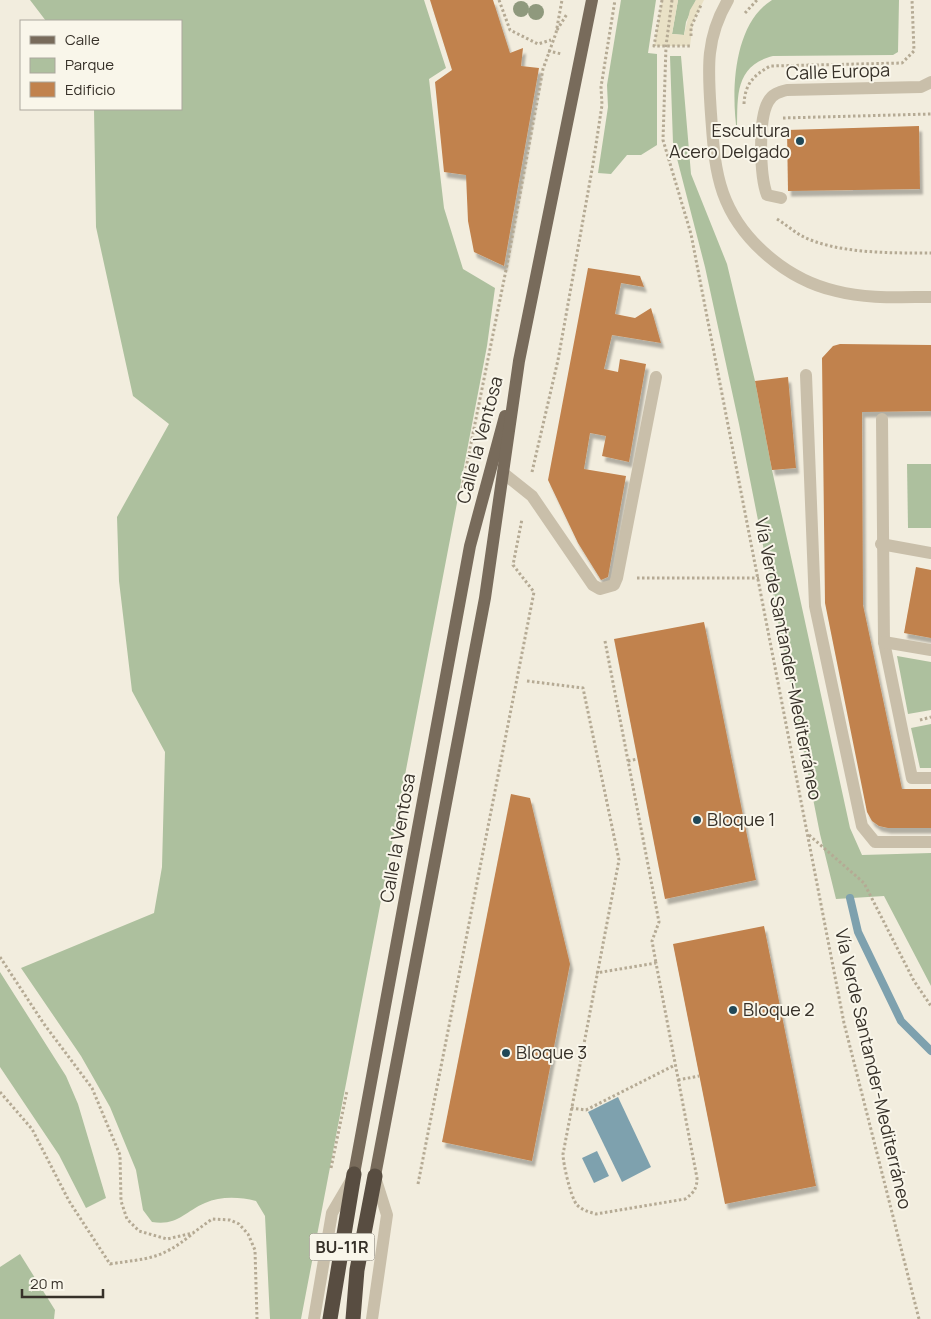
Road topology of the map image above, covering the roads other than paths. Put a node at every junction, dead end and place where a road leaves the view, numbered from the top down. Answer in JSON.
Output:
{"nodes":[{"id":1,"x":592,"y":0,"type":"edge"},
{"id":2,"x":728,"y":0,"type":"edge"},
{"id":3,"x":931,"y":82,"type":"edge"},
{"id":4,"x":780,"y":198,"type":"dead end"},
{"id":5,"x":931,"y":297,"type":"edge"},
{"id":6,"x":520,"y":361,"type":"junction"},
{"id":7,"x":806,"y":375,"type":"dead end"},
{"id":8,"x":656,"y":377,"type":"dead end"},
{"id":9,"x":882,"y":419,"type":"dead end"},
{"id":10,"x":504,"y":473,"type":"junction"},
{"id":11,"x":882,"y":544,"type":"junction"},
{"id":12,"x":931,"y":553,"type":"edge"},
{"id":13,"x":884,"y":642,"type":"junction"},
{"id":14,"x":931,"y":650,"type":"edge"},
{"id":15,"x":931,"y":778,"type":"edge"},
{"id":16,"x":931,"y":842,"type":"edge"},
{"id":17,"x":354,"y":1174,"type":"junction"},
{"id":18,"x":375,"y":1176,"type":"junction"},
{"id":19,"x":314,"y":1319,"type":"edge"},
{"id":20,"x":330,"y":1319,"type":"edge"},
{"id":21,"x":353,"y":1319,"type":"edge"},
{"id":22,"x":372,"y":1319,"type":"edge"}],
"edges":[{"from":1,"to":6,"type":"main road","name":"Calle la Ventosa"},
{"from":2,"to":5,"type":"street"},
{"from":3,"to":4,"type":"street","name":"Calle Europa"},
{"from":6,"to":10,"type":"main road","name":"Calle la Ventosa"},
{"from":6,"to":17,"type":"main road","name":"Calle la Ventosa"},
{"from":7,"to":16,"type":"street"},
{"from":8,"to":10,"type":"street","name":"Calle la Ventosa"},
{"from":9,"to":11,"type":"street"},
{"from":10,"to":18,"type":"main road","name":"Calle la Ventosa"},
{"from":11,"to":12,"type":"street"},
{"from":11,"to":13,"type":"street"},
{"from":13,"to":14,"type":"street"},
{"from":13,"to":15,"type":"street"},
{"from":17,"to":19,"type":"street","name":"Calle la Ventosa"},
{"from":17,"to":20,"type":"highway","number":"BU-11R"},
{"from":18,"to":21,"type":"highway","number":"BU-11R"},
{"from":18,"to":22,"type":"street","name":"Calle la Ventosa"}]}
